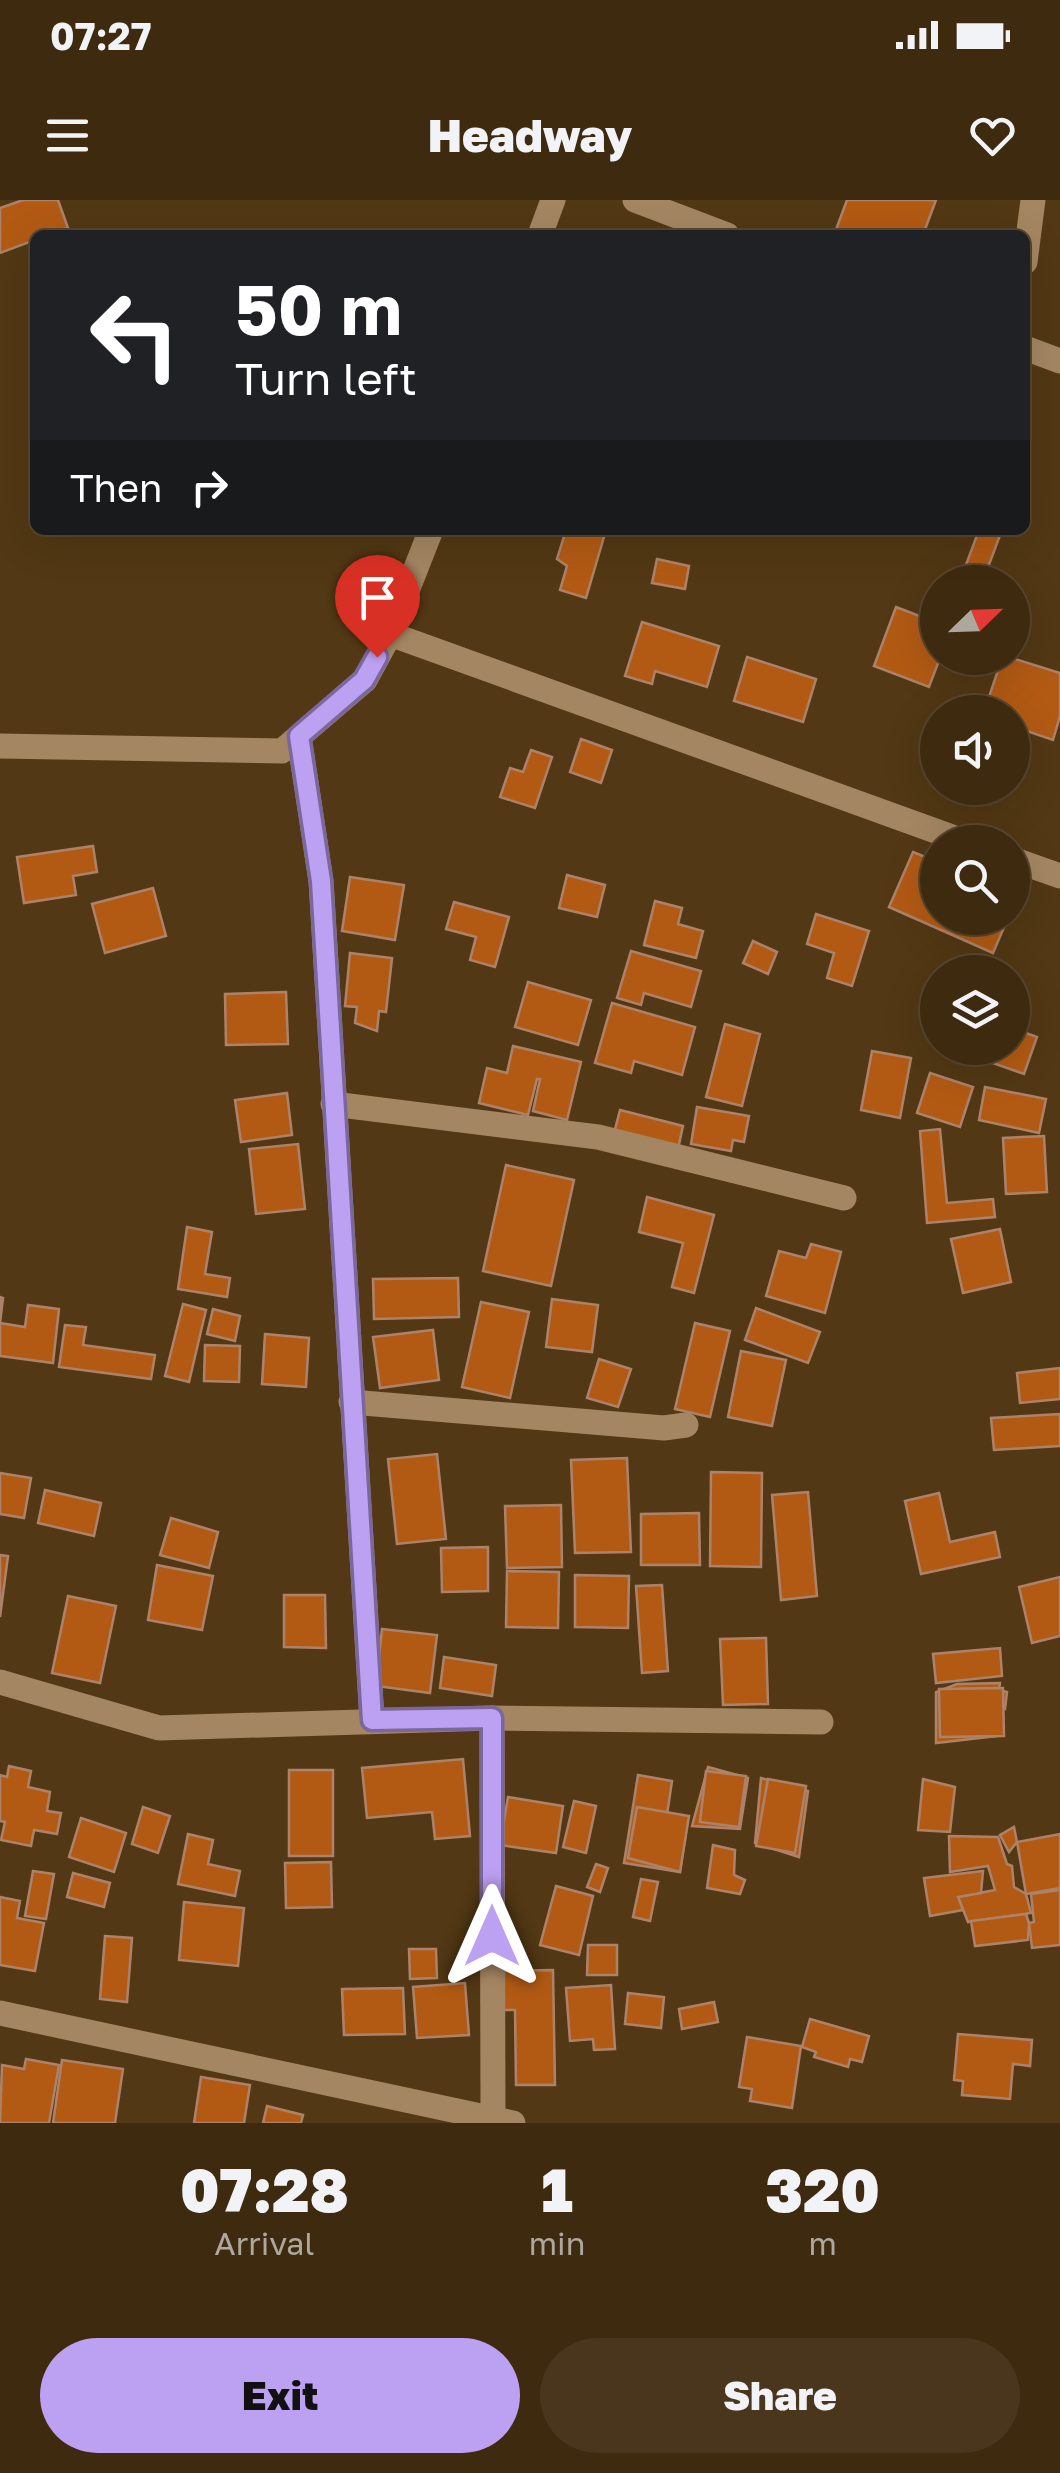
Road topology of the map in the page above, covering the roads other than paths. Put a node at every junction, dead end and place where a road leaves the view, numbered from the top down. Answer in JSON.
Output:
{"nodes":[{"id":1,"x":553,"y":200,"type":"edge"},
{"id":2,"x":635,"y":200,"type":"edge"},
{"id":3,"x":1033,"y":200,"type":"edge"},
{"id":4,"x":542,"y":230,"type":"edge"},
{"id":5,"x":714,"y":230,"type":"edge"},
{"id":6,"x":1029,"y":230,"type":"edge"},
{"id":7,"x":1030,"y":350,"type":"edge"},
{"id":8,"x":1060,"y":361,"type":"edge"},
{"id":9,"x":430,"y":535,"type":"edge"},
{"id":10,"x":390,"y":634,"type":"junction"},
{"id":11,"x":299,"y":736,"type":"junction"},
{"id":12,"x":0,"y":746,"type":"edge"},
{"id":13,"x":920,"y":825,"type":"edge"},
{"id":14,"x":1030,"y":865,"type":"edge"},
{"id":15,"x":1060,"y":876,"type":"edge"},
{"id":16,"x":334,"y":1104,"type":"junction"},
{"id":17,"x":844,"y":1198,"type":"dead end"},
{"id":18,"x":351,"y":1402,"type":"junction"},
{"id":19,"x":686,"y":1425,"type":"dead end"},
{"id":20,"x":0,"y":1682,"type":"edge"},
{"id":21,"x":492,"y":1718,"type":"junction"},
{"id":22,"x":372,"y":1720,"type":"junction"},
{"id":23,"x":821,"y":1722,"type":"dead end"},
{"id":24,"x":0,"y":2013,"type":"edge"},
{"id":25,"x":503,"y":2121,"type":"edge"}],
"edges":[{"from":1,"to":4,"type":"street"},
{"from":2,"to":5,"type":"street"},
{"from":3,"to":6,"type":"street"},
{"from":7,"to":8,"type":"street"},
{"from":9,"to":10,"type":"street"},
{"from":10,"to":11,"type":"street"},
{"from":10,"to":13,"type":"street"},
{"from":11,"to":12,"type":"street"},
{"from":11,"to":16,"type":"street"},
{"from":14,"to":15,"type":"street"},
{"from":16,"to":17,"type":"street"},
{"from":16,"to":18,"type":"street"},
{"from":18,"to":19,"type":"street"},
{"from":18,"to":22,"type":"street"},
{"from":20,"to":22,"type":"street"},
{"from":21,"to":22,"type":"street"},
{"from":21,"to":23,"type":"street"},
{"from":21,"to":25,"type":"street"},
{"from":24,"to":25,"type":"street"}]}
